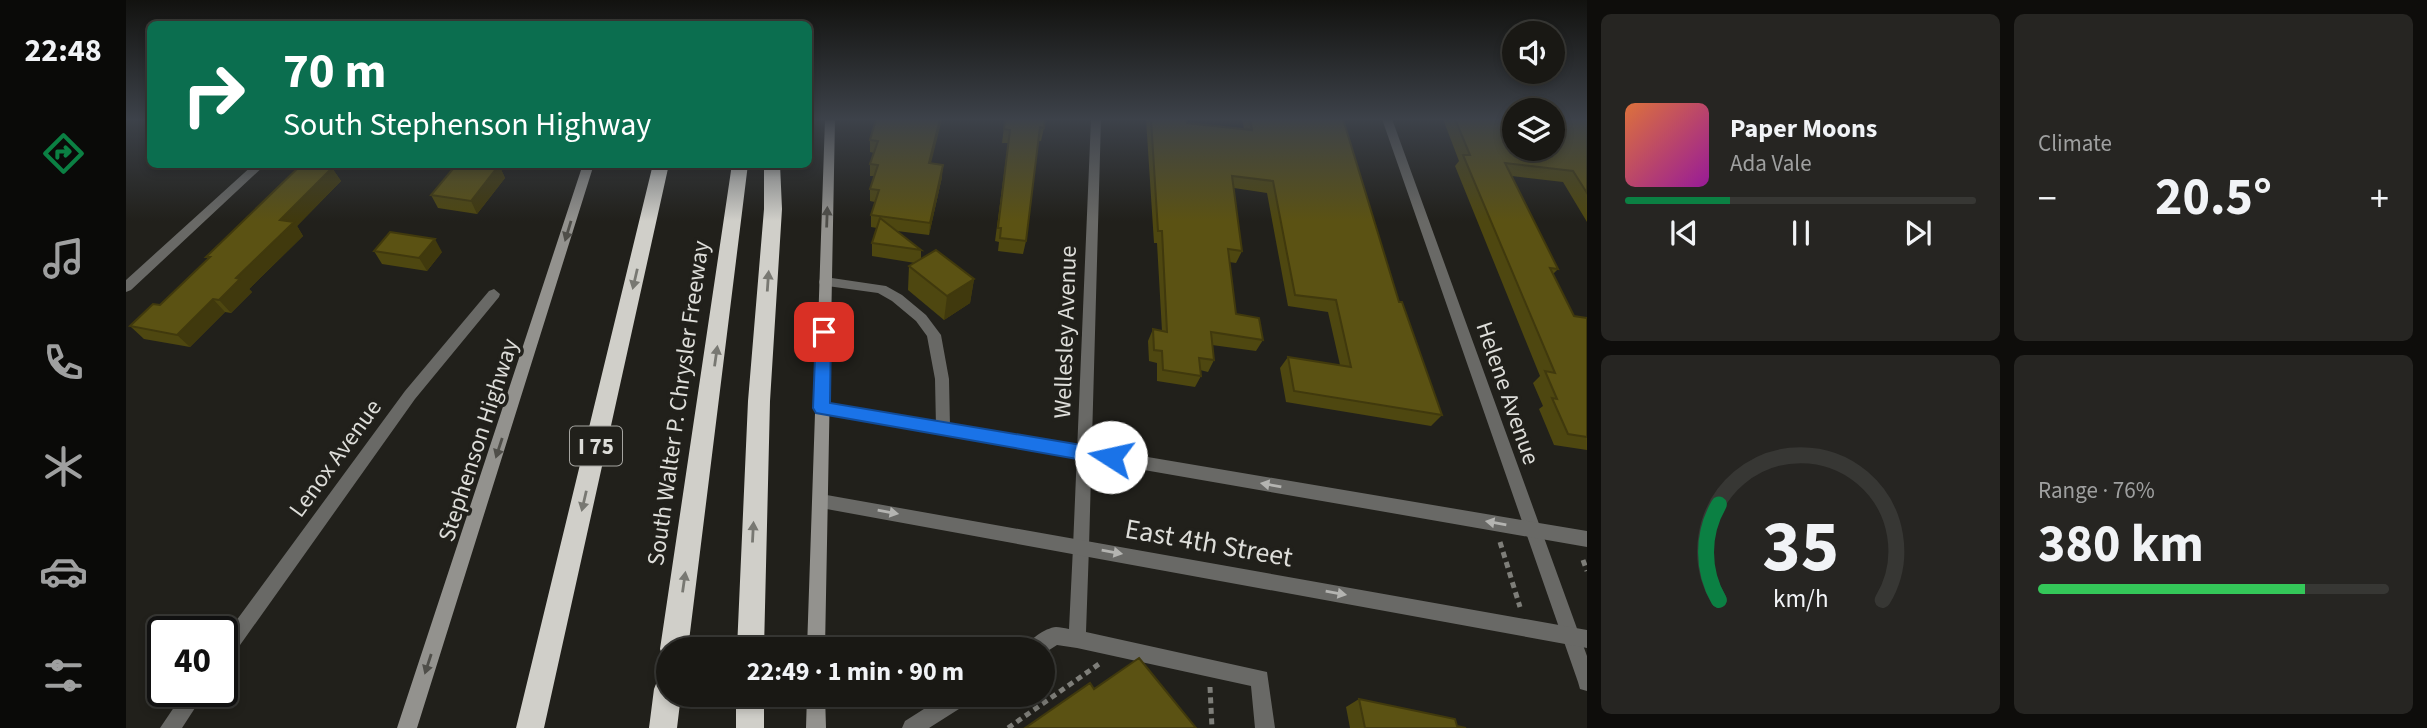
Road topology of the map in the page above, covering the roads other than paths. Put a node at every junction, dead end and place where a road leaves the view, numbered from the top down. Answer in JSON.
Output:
{"nodes":[{"id":1,"x":829,"y":153,"type":"edge"},
{"id":2,"x":1095,"y":153,"type":"edge"},
{"id":3,"x":1399,"y":153,"type":"edge"},
{"id":4,"x":257,"y":168,"type":"edge"},
{"id":5,"x":583,"y":168,"type":"edge"},
{"id":6,"x":659,"y":168,"type":"edge"},
{"id":7,"x":740,"y":168,"type":"edge"},
{"id":8,"x":772,"y":168,"type":"edge"},
{"id":9,"x":825,"y":282,"type":"junction"},
{"id":10,"x":126,"y":287,"type":"edge"},
{"id":11,"x":494,"y":294,"type":"dead end"},
{"id":12,"x":822,"y":408,"type":"junction"},
{"id":13,"x":943,"y":427,"type":"junction"},
{"id":14,"x":1083,"y":452,"type":"junction"},
{"id":15,"x":821,"y":501,"type":"junction"},
{"id":16,"x":1532,"y":530,"type":"junction"},
{"id":17,"x":1587,"y":539,"type":"edge"},
{"id":18,"x":1081,"y":547,"type":"junction"},
{"id":19,"x":238,"y":634,"type":"edge"},
{"id":20,"x":676,"y":637,"type":"edge"},
{"id":21,"x":750,"y":637,"type":"edge"},
{"id":22,"x":816,"y":637,"type":"edge"},
{"id":23,"x":1053,"y":637,"type":"edge"},
{"id":24,"x":1579,"y":637,"type":"edge"},
{"id":25,"x":1077,"y":639,"type":"junction"},
{"id":26,"x":1587,"y":682,"type":"edge"},
{"id":27,"x":185,"y":707,"type":"edge"},
{"id":28,"x":666,"y":707,"type":"edge"},
{"id":29,"x":750,"y":707,"type":"edge"},
{"id":30,"x":816,"y":707,"type":"edge"},
{"id":31,"x":945,"y":707,"type":"edge"},
{"id":32,"x":170,"y":728,"type":"edge"},
{"id":33,"x":407,"y":728,"type":"edge"},
{"id":34,"x":530,"y":728,"type":"edge"},
{"id":35,"x":663,"y":728,"type":"edge"},
{"id":36,"x":750,"y":728,"type":"edge"},
{"id":37,"x":817,"y":728,"type":"edge"},
{"id":38,"x":912,"y":728,"type":"edge"},
{"id":39,"x":1265,"y":728,"type":"edge"}],
"edges":[{"from":9,"to":1,"type":"main road","one_way":true},
{"from":2,"to":14,"type":"street","name":"Wellesley Avenue"},
{"from":3,"to":16,"type":"street","name":"Helene Avenue"},
{"from":4,"to":10,"type":"street"},
{"from":5,"to":33,"type":"main road","name":"Stephenson Highway","one_way":true},
{"from":6,"to":34,"type":"highway","number":"I 75","one_way":true},
{"from":20,"to":7,"type":"highway","name":"South Walter P. Chrysler Freeway","one_way":true},
{"from":21,"to":8,"type":"highway","one_way":true},
{"from":9,"to":12,"type":"main road"},
{"from":9,"to":13,"type":"street"},
{"from":11,"to":19,"type":"street","name":"Lenox Avenue"},
{"from":12,"to":13,"type":"street"},
{"from":12,"to":15,"type":"main road"},
{"from":13,"to":14,"type":"street"},
{"from":16,"to":14,"type":"street","one_way":true},
{"from":14,"to":18,"type":"street","name":"Wellesley Avenue"},
{"from":15,"to":18,"type":"street","name":"East 4th Street","one_way":true},
{"from":15,"to":22,"type":"main road"},
{"from":16,"to":17,"type":"street"},
{"from":16,"to":24,"type":"street","name":"Helene Avenue"},
{"from":18,"to":24,"type":"street","name":"East 4th Street","one_way":true},
{"from":18,"to":25,"type":"street","name":"Wellesley Avenue"},
{"from":23,"to":25,"type":"street"},
{"from":24,"to":26,"type":"street","name":"Helene Avenue"},
{"from":25,"to":39,"type":"street"},
{"from":27,"to":32,"type":"street"},
{"from":28,"to":35,"type":"highway"},
{"from":29,"to":36,"type":"highway"},
{"from":30,"to":37,"type":"main road"},
{"from":31,"to":38,"type":"street"}]}
